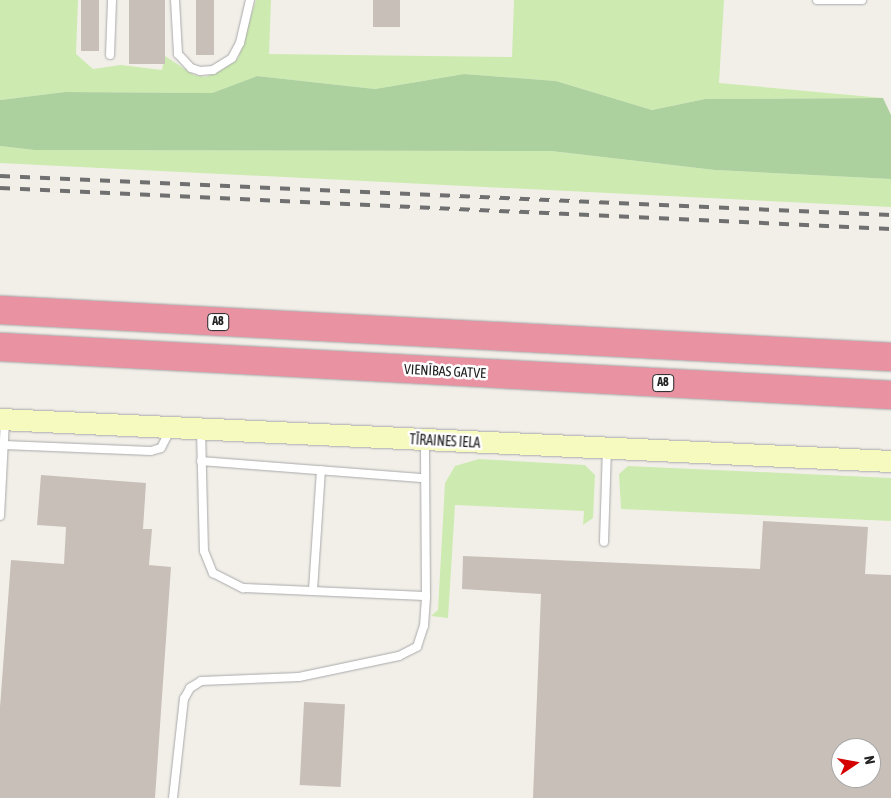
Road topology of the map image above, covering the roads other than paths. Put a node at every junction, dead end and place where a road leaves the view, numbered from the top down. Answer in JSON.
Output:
{"nodes":[{"id":1,"x":112,"y":0,"type":"edge"},
{"id":2,"x":175,"y":0,"type":"edge"},
{"id":3,"x":250,"y":0,"type":"edge"},
{"id":4,"x":818,"y":0,"type":"edge"},
{"id":5,"x":862,"y":0,"type":"edge"},
{"id":6,"x":110,"y":54,"type":"dead end"},
{"id":7,"x":0,"y":310,"type":"edge"},
{"id":8,"x":436,"y":333,"type":"junction"},
{"id":9,"x":0,"y":347,"type":"edge"},
{"id":10,"x":891,"y":357,"type":"edge"},
{"id":11,"x":434,"y":370,"type":"junction"},
{"id":12,"x":891,"y":395,"type":"edge"},
{"id":13,"x":3,"y":419,"type":"edge"},
{"id":14,"x":170,"y":428,"type":"junction"},
{"id":15,"x":201,"y":430,"type":"junction"},
{"id":16,"x":426,"y":440,"type":"junction"},
{"id":17,"x":4,"y":444,"type":"junction"},
{"id":18,"x":607,"y":449,"type":"junction"},
{"id":19,"x":202,"y":461,"type":"junction"},
{"id":20,"x":891,"y":461,"type":"edge"},
{"id":21,"x":321,"y":470,"type":"junction"},
{"id":22,"x":422,"y":478,"type":"junction"},
{"id":23,"x":1,"y":486,"type":"edge"},
{"id":24,"x":0,"y":516,"type":"edge"},
{"id":25,"x":604,"y":542,"type":"dead end"},
{"id":26,"x":312,"y":590,"type":"junction"},
{"id":27,"x":426,"y":596,"type":"junction"},
{"id":28,"x":173,"y":798,"type":"edge"}],
"edges":[{"from":1,"to":6,"type":"lane"},
{"from":2,"to":3,"type":"lane"},
{"from":4,"to":5,"type":"lane"},
{"from":7,"to":8,"type":"highway","number":"A8"},
{"from":8,"to":10,"type":"highway","number":"A8"},
{"from":8,"to":11,"type":"highway"},
{"from":9,"to":11,"type":"highway","name":"VIENĪBAS GATVE","number":"A8"},
{"from":11,"to":12,"type":"highway","name":"VIENĪBAS GATVE","number":"A8"},
{"from":13,"to":14,"type":"street","name":"TĪRAINES IELA"},
{"from":13,"to":17,"type":"lane"},
{"from":14,"to":15,"type":"street","name":"TĪRAINES IELA"},
{"from":14,"to":17,"type":"lane"},
{"from":15,"to":16,"type":"street","name":"TĪRAINES IELA"},
{"from":15,"to":19,"type":"lane"},
{"from":16,"to":18,"type":"street","name":"TĪRAINES IELA"},
{"from":16,"to":22,"type":"lane"},
{"from":17,"to":23,"type":"lane"},
{"from":18,"to":20,"type":"street","name":"TĪRAINES IELA"},
{"from":18,"to":25,"type":"lane"},
{"from":19,"to":21,"type":"lane"},
{"from":19,"to":26,"type":"lane"},
{"from":21,"to":22,"type":"lane"},
{"from":21,"to":26,"type":"lane"},
{"from":22,"to":27,"type":"lane"},
{"from":23,"to":24,"type":"lane"},
{"from":26,"to":27,"type":"lane"},
{"from":27,"to":28,"type":"lane"}]}
